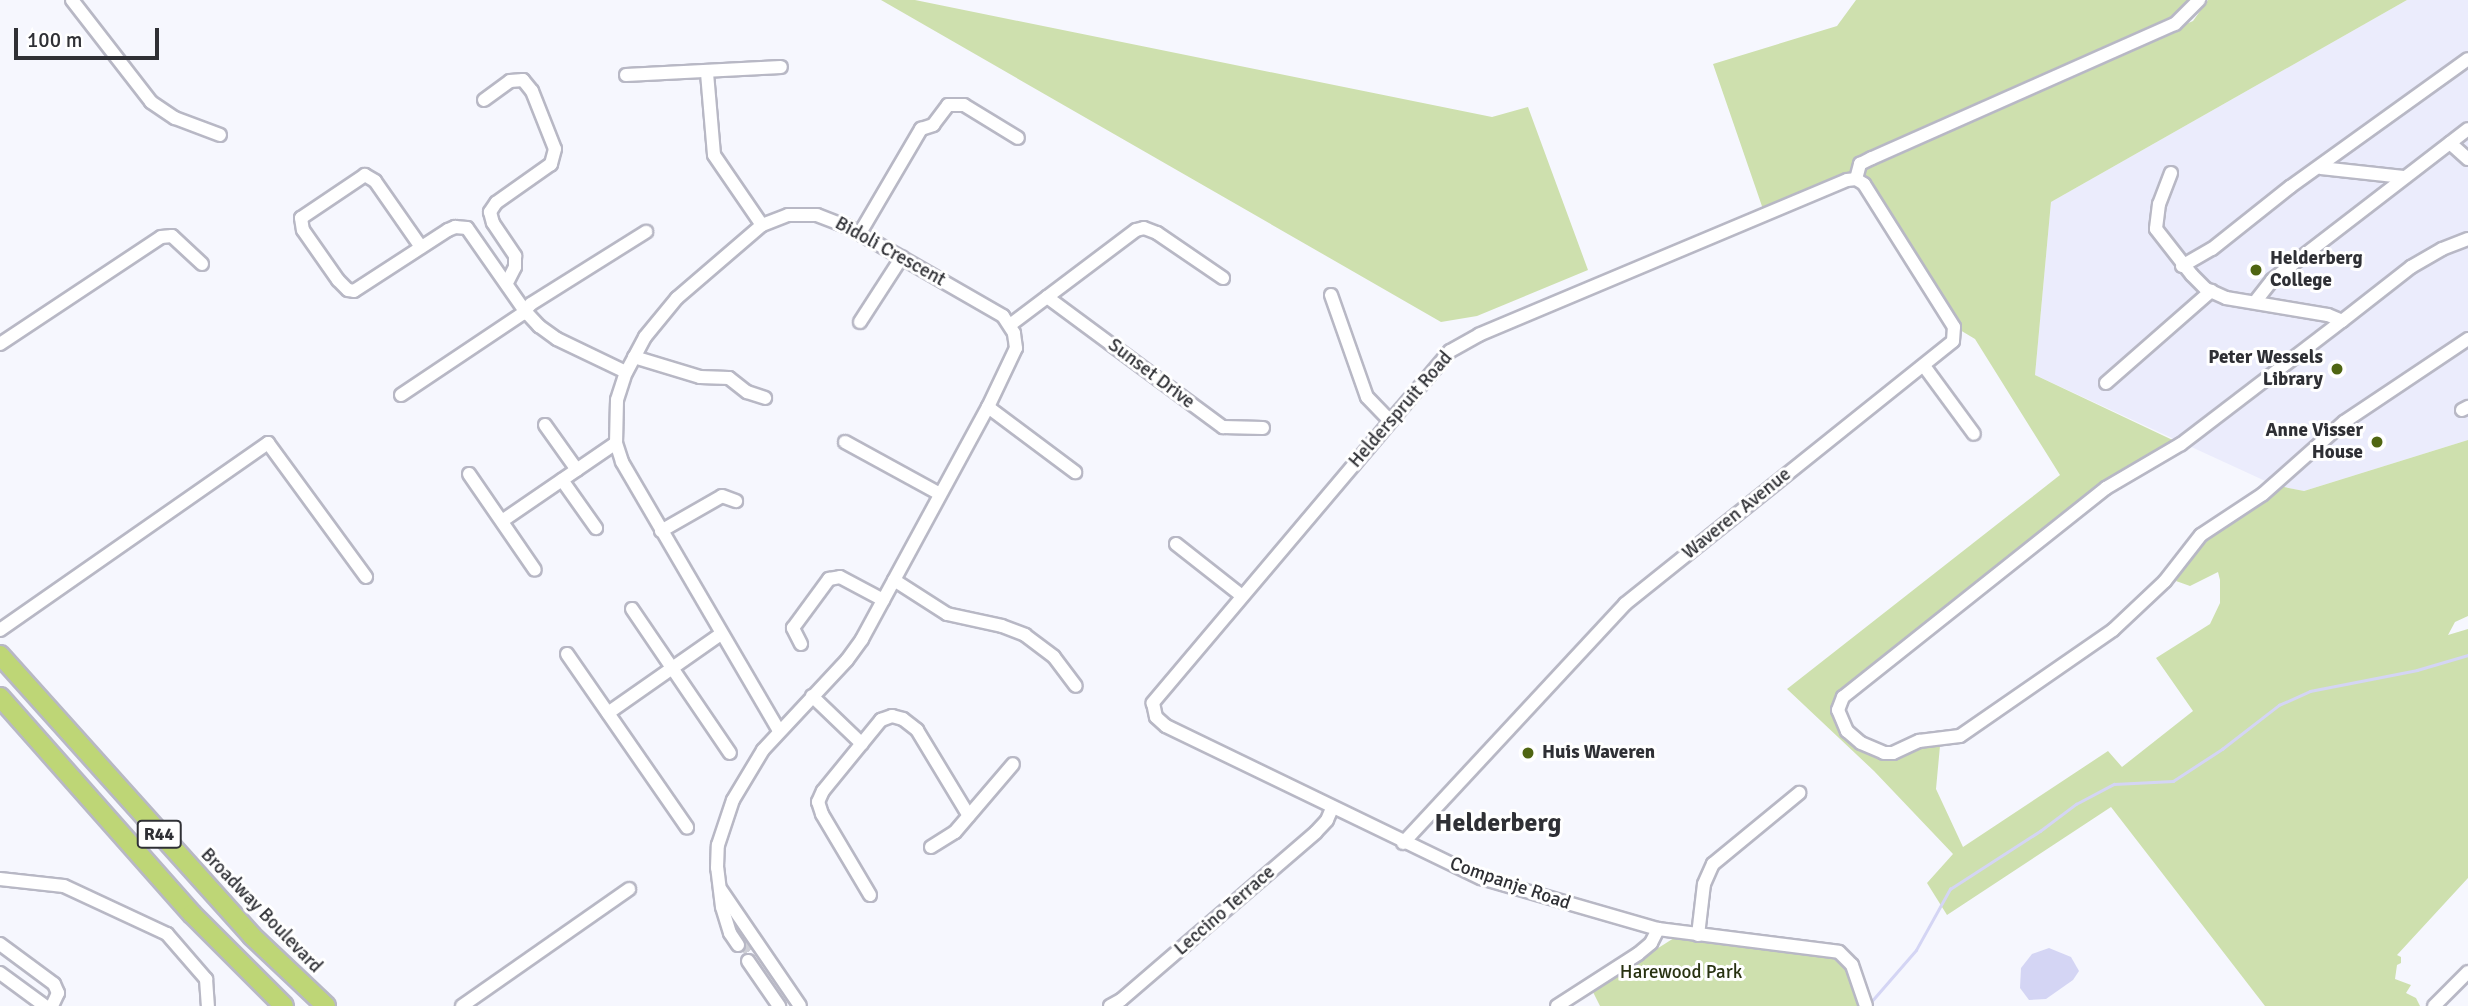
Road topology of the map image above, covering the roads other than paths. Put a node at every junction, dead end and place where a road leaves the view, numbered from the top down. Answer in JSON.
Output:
{"nodes":[{"id":1,"x":72,"y":0,"type":"edge"},
{"id":2,"x":2199,"y":0,"type":"edge"},
{"id":3,"x":2468,"y":58,"type":"edge"},
{"id":4,"x":781,"y":67,"type":"dead end"},
{"id":5,"x":708,"y":73,"type":"junction"},
{"id":6,"x":626,"y":75,"type":"dead end"},
{"id":7,"x":484,"y":100,"type":"dead end"},
{"id":8,"x":2468,"y":129,"type":"edge"},
{"id":9,"x":220,"y":135,"type":"dead end"},
{"id":10,"x":1018,"y":138,"type":"dead end"},
{"id":11,"x":2450,"y":142,"type":"junction"},
{"id":12,"x":2468,"y":159,"type":"edge"},
{"id":13,"x":2321,"y":167,"type":"junction"},
{"id":14,"x":2171,"y":173,"type":"dead end"},
{"id":15,"x":2404,"y":177,"type":"junction"},
{"id":16,"x":1856,"y":179,"type":"junction"},
{"id":17,"x":762,"y":225,"type":"junction"},
{"id":18,"x":646,"y":232,"type":"dead end"},
{"id":19,"x":860,"y":233,"type":"junction"},
{"id":20,"x":2468,"y":239,"type":"edge"},
{"id":21,"x":421,"y":247,"type":"junction"},
{"id":22,"x":902,"y":257,"type":"junction"},
{"id":23,"x":202,"y":264,"type":"dead end"},
{"id":24,"x":2182,"y":265,"type":"junction"},
{"id":25,"x":1223,"y":278,"type":"dead end"},
{"id":26,"x":507,"y":283,"type":"junction"},
{"id":27,"x":2211,"y":291,"type":"junction"},
{"id":28,"x":1331,"y":295,"type":"dead end"},
{"id":29,"x":1047,"y":297,"type":"junction"},
{"id":30,"x":2255,"y":302,"type":"junction"},
{"id":31,"x":525,"y":311,"type":"junction"},
{"id":32,"x":2342,"y":321,"type":"junction"},
{"id":33,"x":860,"y":322,"type":"dead end"},
{"id":34,"x":1010,"y":325,"type":"junction"},
{"id":35,"x":2468,"y":339,"type":"edge"},
{"id":36,"x":0,"y":344,"type":"edge"},
{"id":37,"x":634,"y":357,"type":"junction"},
{"id":38,"x":1924,"y":366,"type":"junction"},
{"id":39,"x":626,"y":372,"type":"junction"},
{"id":40,"x":2106,"y":383,"type":"dead end"},
{"id":41,"x":401,"y":395,"type":"dead end"},
{"id":42,"x":765,"y":398,"type":"dead end"},
{"id":43,"x":988,"y":407,"type":"junction"},
{"id":44,"x":1390,"y":421,"type":"junction"},
{"id":45,"x":545,"y":425,"type":"dead end"},
{"id":46,"x":1264,"y":428,"type":"dead end"},
{"id":47,"x":1974,"y":434,"type":"dead end"},
{"id":48,"x":845,"y":442,"type":"dead end"},
{"id":49,"x":617,"y":443,"type":"junction"},
{"id":50,"x":577,"y":470,"type":"junction"},
{"id":51,"x":1075,"y":472,"type":"dead end"},
{"id":52,"x":469,"y":474,"type":"dead end"},
{"id":53,"x":562,"y":480,"type":"junction"},
{"id":54,"x":940,"y":494,"type":"junction"},
{"id":55,"x":736,"y":501,"type":"dead end"},
{"id":56,"x":502,"y":521,"type":"junction"},
{"id":57,"x":596,"y":528,"type":"dead end"},
{"id":58,"x":661,"y":531,"type":"junction"},
{"id":59,"x":1176,"y":544,"type":"dead end"},
{"id":60,"x":535,"y":570,"type":"dead end"},
{"id":61,"x":366,"y":577,"type":"dead end"},
{"id":62,"x":894,"y":580,"type":"junction"},
{"id":63,"x":1242,"y":596,"type":"junction"},
{"id":64,"x":883,"y":600,"type":"junction"},
{"id":65,"x":632,"y":609,"type":"dead end"},
{"id":66,"x":0,"y":630,"type":"edge"},
{"id":67,"x":721,"y":634,"type":"junction"},
{"id":68,"x":801,"y":644,"type":"dead end"},
{"id":69,"x":567,"y":654,"type":"dead end"},
{"id":70,"x":0,"y":655,"type":"edge"},
{"id":71,"x":673,"y":668,"type":"junction"},
{"id":72,"x":1076,"y":686,"type":"dead end"},
{"id":73,"x":812,"y":696,"type":"junction"},
{"id":74,"x":0,"y":697,"type":"edge"},
{"id":75,"x":1153,"y":711,"type":"joint"},
{"id":76,"x":608,"y":713,"type":"junction"},
{"id":77,"x":779,"y":731,"type":"junction"},
{"id":78,"x":862,"y":744,"type":"junction"},
{"id":79,"x":730,"y":753,"type":"dead end"},
{"id":80,"x":1013,"y":764,"type":"dead end"},
{"id":81,"x":1799,"y":793,"type":"dead end"},
{"id":82,"x":1332,"y":807,"type":"junction"},
{"id":83,"x":969,"y":816,"type":"junction"},
{"id":84,"x":687,"y":827,"type":"dead end"},
{"id":85,"x":1403,"y":842,"type":"junction"},
{"id":86,"x":931,"y":847,"type":"dead end"},
{"id":87,"x":0,"y":879,"type":"edge"},
{"id":88,"x":719,"y":887,"type":"junction"},
{"id":89,"x":629,"y":890,"type":"dead end"},
{"id":90,"x":870,"y":895,"type":"dead end"},
{"id":91,"x":1658,"y":929,"type":"junction"},
{"id":92,"x":1698,"y":935,"type":"junction"},
{"id":93,"x":0,"y":944,"type":"edge"},
{"id":94,"x":2468,"y":972,"type":"edge"},
{"id":95,"x":0,"y":974,"type":"edge"},
{"id":96,"x":777,"y":1003,"type":"edge"},
{"id":97,"x":45,"y":1006,"type":"edge"},
{"id":98,"x":52,"y":1006,"type":"edge"},
{"id":99,"x":208,"y":1006,"type":"edge"},
{"id":100,"x":284,"y":1006,"type":"edge"},
{"id":101,"x":326,"y":1006,"type":"edge"},
{"id":102,"x":462,"y":1006,"type":"edge"},
{"id":103,"x":790,"y":1006,"type":"edge"},
{"id":104,"x":800,"y":1006,"type":"edge"},
{"id":105,"x":1110,"y":1006,"type":"edge"},
{"id":106,"x":1557,"y":1006,"type":"edge"},
{"id":107,"x":1866,"y":1006,"type":"edge"},
{"id":108,"x":2434,"y":1006,"type":"edge"}],
"edges":[{"from":1,"to":9,"type":"street"},
{"from":2,"to":16,"type":"street"},
{"from":3,"to":13,"type":"street"},
{"from":4,"to":5,"type":"street"},
{"from":5,"to":6,"type":"street"},
{"from":5,"to":17,"type":"street"},
{"from":7,"to":26,"type":"street"},
{"from":8,"to":11,"type":"street"},
{"from":10,"to":19,"type":"street"},
{"from":11,"to":12,"type":"street"},
{"from":11,"to":15,"type":"street"},
{"from":13,"to":15,"type":"street"},
{"from":13,"to":24,"type":"street"},
{"from":14,"to":24,"type":"street"},
{"from":15,"to":30,"type":"street"},
{"from":16,"to":38,"type":"street","name":"Waveren Avenue"},
{"from":16,"to":44,"type":"street","name":"Helderspruit Road"},
{"from":17,"to":19,"type":"street","name":"Bidoli Crescent"},
{"from":17,"to":37,"type":"street","name":"Bidoli Crescent"},
{"from":18,"to":31,"type":"street"},
{"from":19,"to":22,"type":"street","name":"Bidoli Crescent"},
{"from":20,"to":32,"type":"street"},
{"from":21,"to":21,"type":"street"},
{"from":21,"to":26,"type":"street"},
{"from":22,"to":33,"type":"street"},
{"from":22,"to":34,"type":"street","name":"Bidoli Crescent"},
{"from":23,"to":36,"type":"street"},
{"from":24,"to":27,"type":"street"},
{"from":25,"to":29,"type":"street"},
{"from":26,"to":31,"type":"street"},
{"from":27,"to":30,"type":"street"},
{"from":27,"to":40,"type":"street"},
{"from":28,"to":44,"type":"street"},
{"from":29,"to":34,"type":"street"},
{"from":29,"to":46,"type":"street","name":"Sunset Drive"},
{"from":30,"to":32,"type":"street"},
{"from":31,"to":39,"type":"street"},
{"from":31,"to":41,"type":"street"},
{"from":32,"to":35,"type":"street"},
{"from":34,"to":43,"type":"street"},
{"from":37,"to":39,"type":"street","name":"Bidoli Crescent"},
{"from":37,"to":42,"type":"street"},
{"from":38,"to":47,"type":"street"},
{"from":38,"to":85,"type":"street","name":"Waveren Avenue"},
{"from":39,"to":49,"type":"street","name":"Bidoli Crescent"},
{"from":43,"to":51,"type":"street"},
{"from":43,"to":54,"type":"street"},
{"from":44,"to":63,"type":"street","name":"Helderspruit Road"},
{"from":45,"to":50,"type":"street"},
{"from":48,"to":54,"type":"street"},
{"from":49,"to":50,"type":"street"},
{"from":49,"to":58,"type":"street","name":"Bidoli Crescent"},
{"from":50,"to":53,"type":"street"},
{"from":52,"to":56,"type":"street"},
{"from":53,"to":56,"type":"street"},
{"from":53,"to":57,"type":"street"},
{"from":54,"to":62,"type":"street"},
{"from":55,"to":58,"type":"street"},
{"from":56,"to":60,"type":"street"},
{"from":58,"to":67,"type":"street","name":"Bidoli Crescent"},
{"from":59,"to":63,"type":"street"},
{"from":61,"to":66,"type":"street"},
{"from":62,"to":64,"type":"street"},
{"from":62,"to":72,"type":"street"},
{"from":63,"to":75,"type":"street","name":"Helderspruit Road"},
{"from":64,"to":68,"type":"street"},
{"from":64,"to":73,"type":"street"},
{"from":65,"to":71,"type":"street"},
{"from":67,"to":71,"type":"street"},
{"from":67,"to":77,"type":"street","name":"Bidoli Crescent"},
{"from":69,"to":76,"type":"street"},
{"from":70,"to":101,"type":"main road","name":"Broadway Boulevard","number":"R44"},
{"from":71,"to":76,"type":"street"},
{"from":71,"to":79,"type":"street"},
{"from":73,"to":77,"type":"street"},
{"from":73,"to":78,"type":"street"},
{"from":74,"to":100,"type":"main road","number":"R44"},
{"from":75,"to":82,"type":"street","name":"Companje Road"},
{"from":76,"to":84,"type":"street"},
{"from":77,"to":88,"type":"street"},
{"from":78,"to":83,"type":"street"},
{"from":78,"to":90,"type":"street"},
{"from":80,"to":83,"type":"street"},
{"from":81,"to":92,"type":"street"},
{"from":82,"to":85,"type":"street","name":"Companje Road"},
{"from":82,"to":105,"type":"street","name":"Leccino Terrace"},
{"from":83,"to":86,"type":"street"},
{"from":85,"to":91,"type":"street","name":"Companje Road"},
{"from":87,"to":99,"type":"street"},
{"from":88,"to":88,"type":"street"},
{"from":88,"to":104,"type":"street"},
{"from":89,"to":102,"type":"street"},
{"from":91,"to":92,"type":"street","name":"Companje Road"},
{"from":91,"to":106,"type":"street"},
{"from":92,"to":107,"type":"street","name":"Companje Road"},
{"from":93,"to":98,"type":"street"},
{"from":94,"to":108,"type":"street"},
{"from":95,"to":97,"type":"street"},
{"from":96,"to":103,"type":"street"}]}
